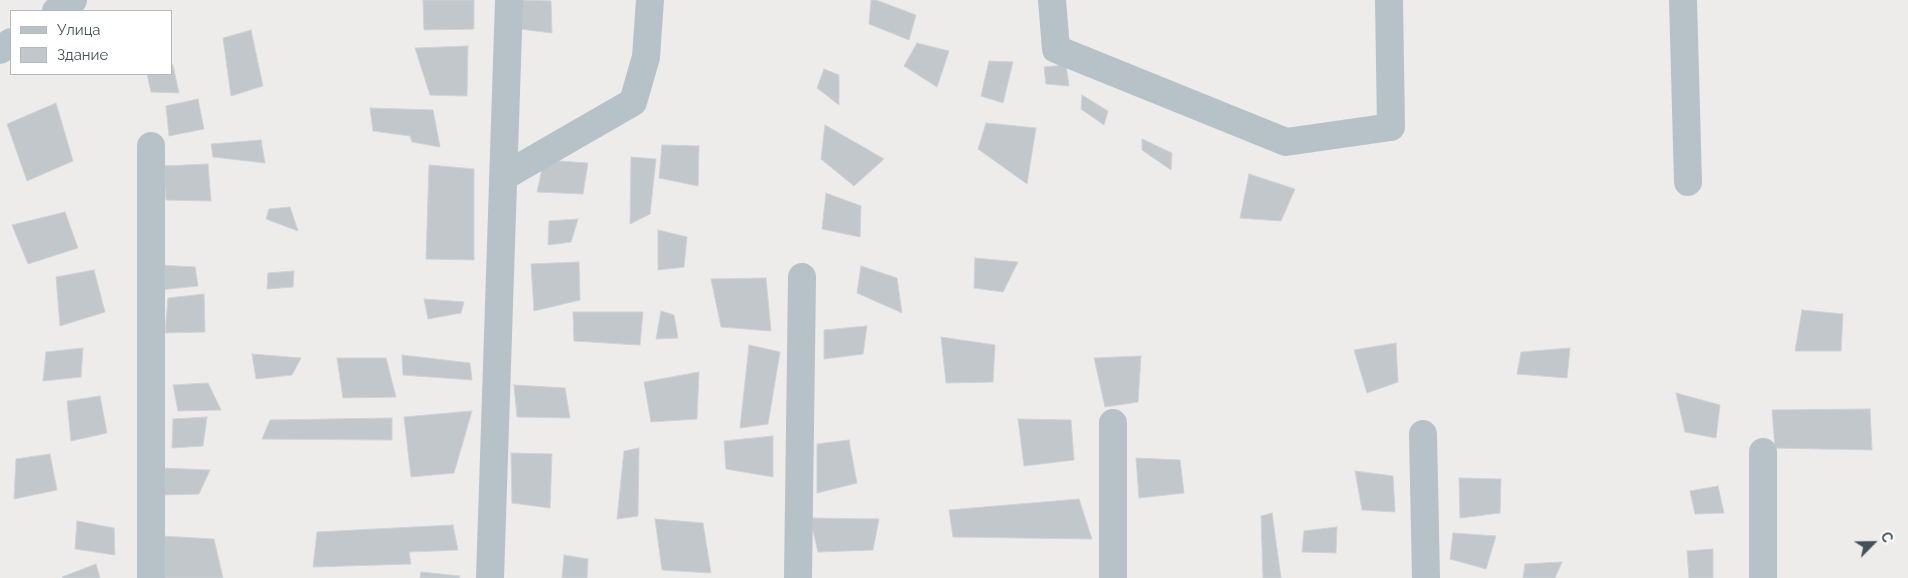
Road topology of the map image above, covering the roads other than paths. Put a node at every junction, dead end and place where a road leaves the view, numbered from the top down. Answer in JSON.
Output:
{"nodes":[{"id":1,"x":73,"y":0,"type":"edge"},
{"id":2,"x":650,"y":0,"type":"edge"},
{"id":3,"x":1052,"y":0,"type":"edge"},
{"id":4,"x":1389,"y":0,"type":"edge"},
{"id":5,"x":1683,"y":0,"type":"edge"},
{"id":6,"x":509,"y":1,"type":"edge"},
{"id":7,"x":58,"y":10,"type":"edge"},
{"id":8,"x":151,"y":146,"type":"dead end"},
{"id":9,"x":503,"y":177,"type":"junction"},
{"id":10,"x":1688,"y":182,"type":"dead end"},
{"id":11,"x":802,"y":277,"type":"dead end"},
{"id":12,"x":1114,"y":424,"type":"dead end"},
{"id":13,"x":1423,"y":434,"type":"dead end"},
{"id":14,"x":1763,"y":452,"type":"dead end"},
{"id":15,"x":151,"y":578,"type":"edge"},
{"id":16,"x":490,"y":578,"type":"edge"},
{"id":17,"x":798,"y":578,"type":"edge"},
{"id":18,"x":1113,"y":578,"type":"edge"},
{"id":19,"x":1426,"y":578,"type":"edge"},
{"id":20,"x":1763,"y":578,"type":"edge"}],
"edges":[{"from":1,"to":7,"type":"street"},
{"from":2,"to":9,"type":"street"},
{"from":3,"to":4,"type":"street"},
{"from":5,"to":10,"type":"street"},
{"from":6,"to":9,"type":"street"},
{"from":8,"to":15,"type":"street"},
{"from":9,"to":16,"type":"street"},
{"from":11,"to":17,"type":"street"},
{"from":12,"to":18,"type":"street"},
{"from":13,"to":19,"type":"street"},
{"from":14,"to":20,"type":"street"}]}
